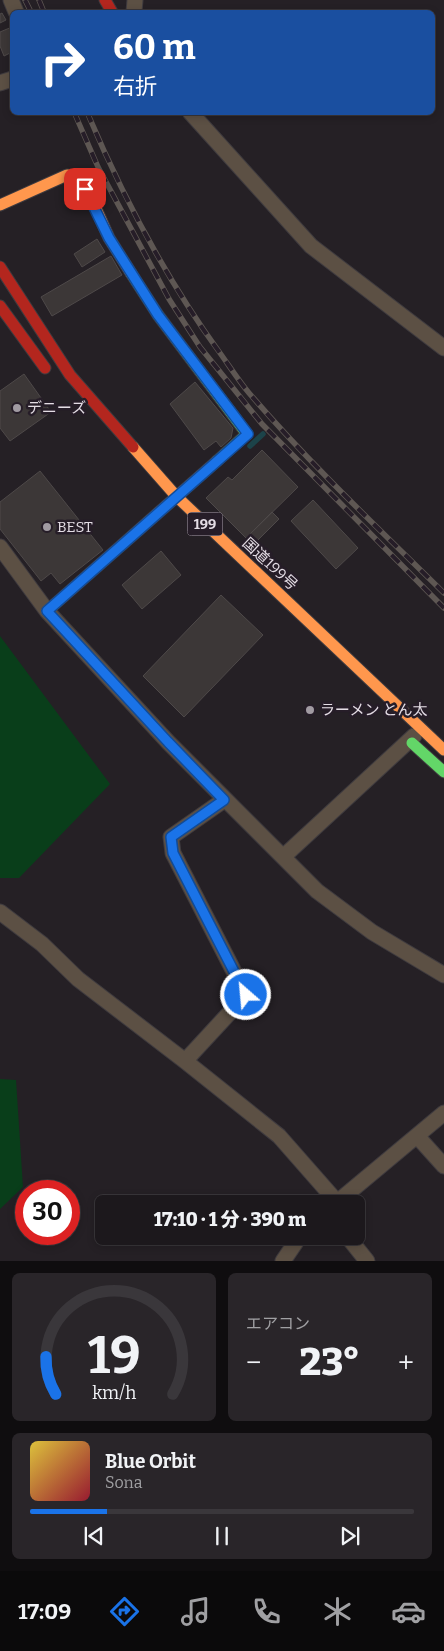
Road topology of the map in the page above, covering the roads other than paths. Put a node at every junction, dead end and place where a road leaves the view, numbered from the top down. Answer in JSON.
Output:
{"nodes":[{"id":1,"x":193,"y":115,"type":"edge"},
{"id":2,"x":0,"y":205,"type":"edge"},
{"id":3,"x":0,"y":267,"type":"edge"},
{"id":4,"x":0,"y":306,"type":"edge"},
{"id":5,"x":444,"y":348,"type":"edge"},
{"id":6,"x":51,"y":377,"type":"dead end"},
{"id":7,"x":176,"y":496,"type":"junction"},
{"id":8,"x":0,"y":548,"type":"edge"},
{"id":9,"x":47,"y":611,"type":"junction"},
{"id":10,"x":422,"y":729,"type":"junction"},
{"id":11,"x":406,"y":737,"type":"junction"},
{"id":12,"x":444,"y":750,"type":"edge"},
{"id":13,"x":444,"y":772,"type":"edge"},
{"id":14,"x":224,"y":800,"type":"junction"},
{"id":15,"x":284,"y":858,"type":"junction"},
{"id":16,"x":0,"y":912,"type":"edge"},
{"id":17,"x":444,"y":975,"type":"edge"},
{"id":18,"x":185,"y":1061,"type":"junction"},
{"id":19,"x":444,"y":1113,"type":"edge"},
{"id":20,"x":417,"y":1136,"type":"junction"},
{"id":21,"x":444,"y":1166,"type":"edge"},
{"id":22,"x":329,"y":1195,"type":"edge"},
{"id":23,"x":346,"y":1195,"type":"edge"},
{"id":24,"x":294,"y":1245,"type":"edge"},
{"id":25,"x":355,"y":1245,"type":"edge"},
{"id":26,"x":283,"y":1261,"type":"edge"},
{"id":27,"x":368,"y":1261,"type":"edge"}],
"edges":[{"from":1,"to":5,"type":"street"},
{"from":2,"to":7,"type":"main road"},
{"from":3,"to":7,"type":"main road","name":"国道199号","number":"199"},
{"from":4,"to":6,"type":"main road"},
{"from":7,"to":9,"type":"main road"},
{"from":7,"to":10,"type":"main road","name":"国道199号","number":"199"},
{"from":8,"to":9,"type":"street"},
{"from":9,"to":14,"type":"street"},
{"from":10,"to":11,"type":"street"},
{"from":10,"to":12,"type":"main road","name":"国道199号","number":"199"},
{"from":11,"to":13,"type":"main road"},
{"from":11,"to":15,"type":"street"},
{"from":14,"to":15,"type":"street"},
{"from":14,"to":18,"type":"street"},
{"from":15,"to":17,"type":"street"},
{"from":16,"to":18,"type":"street"},
{"from":18,"to":22,"type":"street"},
{"from":19,"to":20,"type":"street"},
{"from":20,"to":21,"type":"street"},
{"from":20,"to":23,"type":"street"},
{"from":24,"to":26,"type":"street"},
{"from":25,"to":27,"type":"street"}]}
